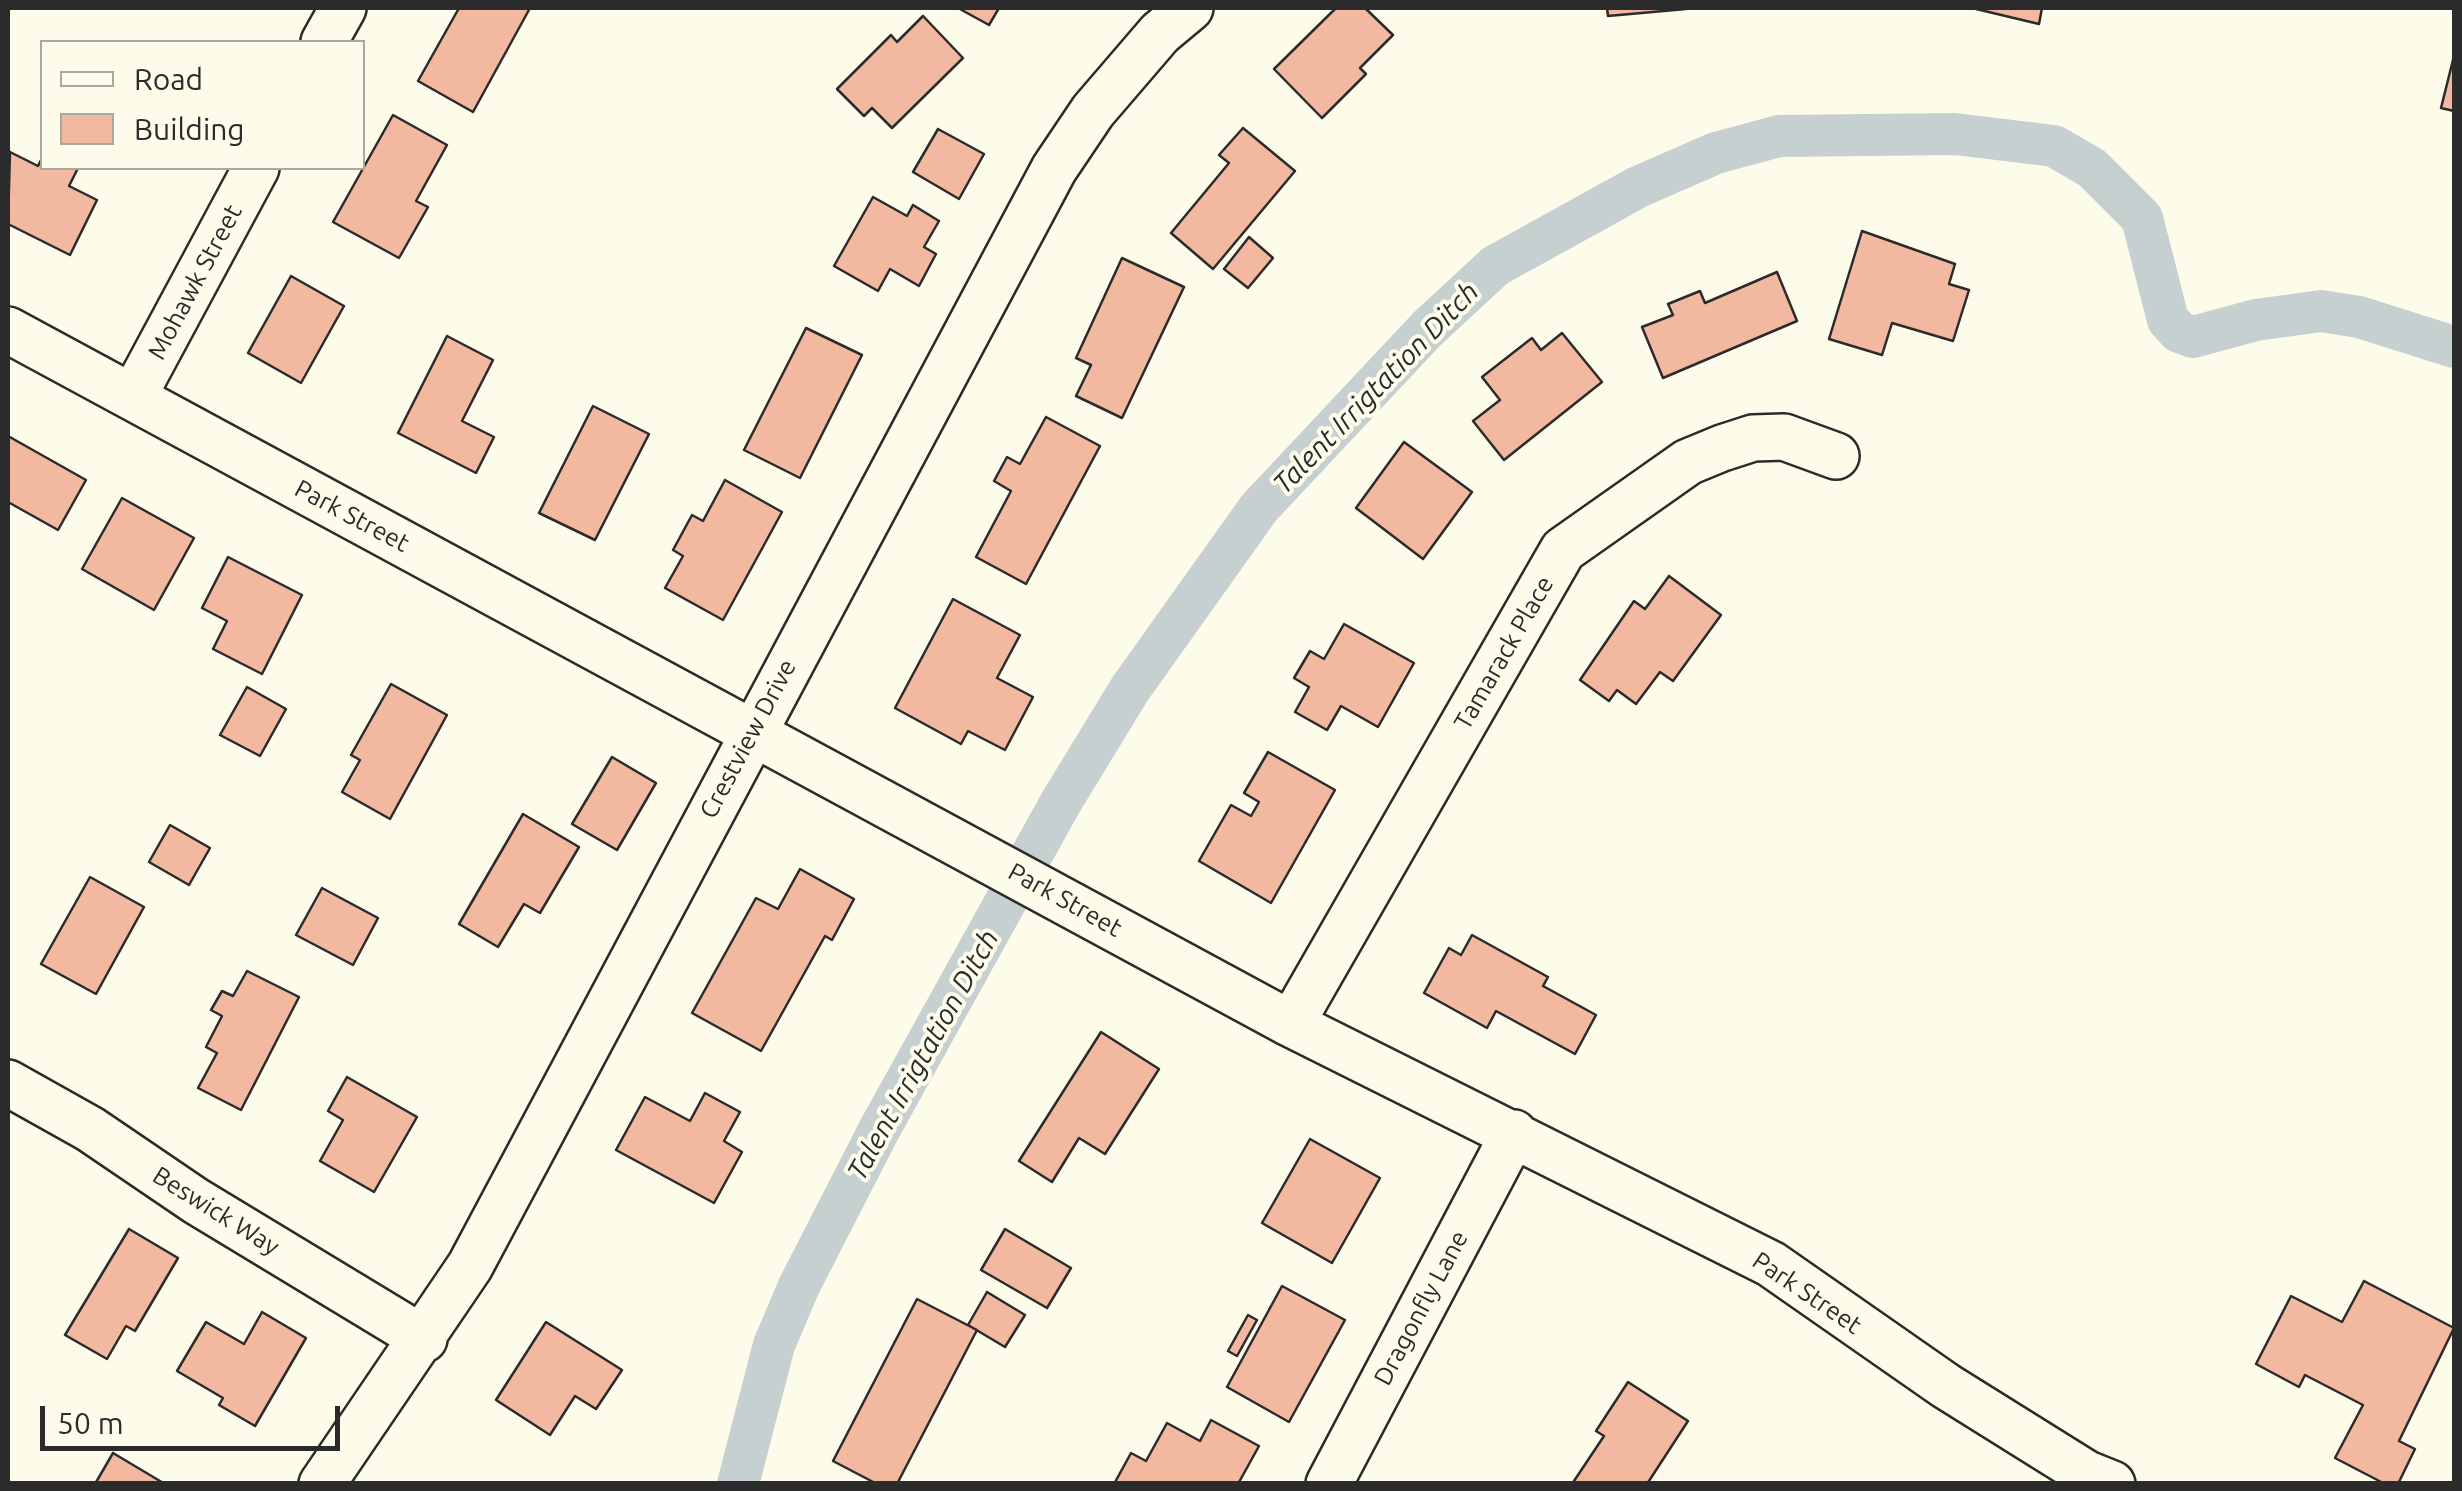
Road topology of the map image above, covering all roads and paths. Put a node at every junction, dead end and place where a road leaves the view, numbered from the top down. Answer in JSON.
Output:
{"nodes":[{"id":1,"x":343,"y":8,"type":"edge"},
{"id":2,"x":1190,"y":8,"type":"edge"},
{"id":3,"x":325,"y":40,"type":"edge"},
{"id":4,"x":255,"y":170,"type":"edge"},
{"id":5,"x":8,"y":330,"type":"edge"},
{"id":6,"x":133,"y":398,"type":"junction"},
{"id":7,"x":1836,"y":456,"type":"dead end"},
{"id":8,"x":752,"y":731,"type":"junction"},
{"id":9,"x":1291,"y":1024,"type":"junction"},
{"id":10,"x":8,"y":1084,"type":"edge"},
{"id":11,"x":1514,"y":1134,"type":"junction"},
{"id":12,"x":424,"y":1340,"type":"junction"},
{"id":13,"x":322,"y":1484,"type":"edge"},
{"id":14,"x":1329,"y":1484,"type":"edge"},
{"id":15,"x":2112,"y":1484,"type":"edge"}],
"edges":[{"from":1,"to":3,"type":"street"},
{"from":2,"to":8,"type":"street","name":"Crestview Drive"},
{"from":4,"to":6,"type":"street","name":"Mohawk Street"},
{"from":5,"to":6,"type":"street","name":"Park Street"},
{"from":6,"to":8,"type":"street","name":"Park Street"},
{"from":7,"to":9,"type":"street","name":"Tamarack Place"},
{"from":8,"to":9,"type":"street","name":"Park Street"},
{"from":8,"to":12,"type":"street","name":"Crestview Drive"},
{"from":9,"to":11,"type":"street","name":"Park Street"},
{"from":10,"to":12,"type":"street","name":"Beswick Way"},
{"from":11,"to":14,"type":"street","name":"Dragonfly Lane"},
{"from":11,"to":15,"type":"street","name":"Park Street"},
{"from":12,"to":13,"type":"street","name":"Crestview Drive"}]}
